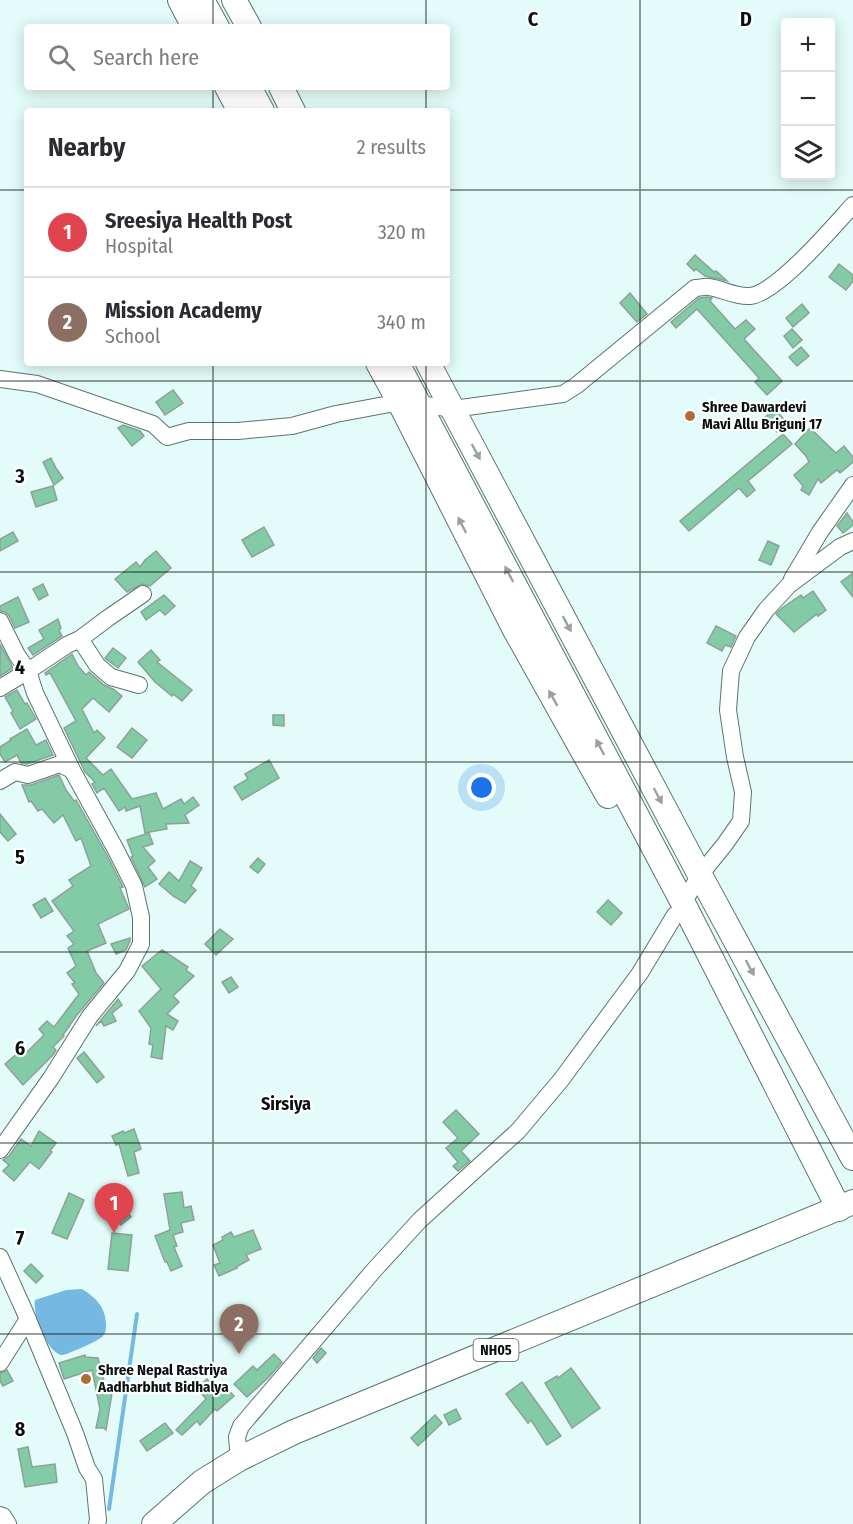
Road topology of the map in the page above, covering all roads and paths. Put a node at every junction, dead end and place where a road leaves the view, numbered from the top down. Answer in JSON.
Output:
{"nodes":[{"id":1,"x":180,"y":0,"type":"edge"},
{"id":2,"x":202,"y":0,"type":"edge"},
{"id":3,"x":234,"y":0,"type":"edge"},
{"id":4,"x":192,"y":24,"type":"edge"},
{"id":5,"x":215,"y":24,"type":"edge"},
{"id":6,"x":247,"y":24,"type":"edge"},
{"id":7,"x":229,"y":90,"type":"edge"},
{"id":8,"x":251,"y":90,"type":"edge"},
{"id":9,"x":282,"y":90,"type":"edge"},
{"id":10,"x":238,"y":108,"type":"edge"},
{"id":11,"x":260,"y":108,"type":"edge"},
{"id":12,"x":292,"y":108,"type":"edge"},
{"id":13,"x":853,"y":205,"type":"edge"},
{"id":14,"x":380,"y":366,"type":"edge"},
{"id":15,"x":398,"y":366,"type":"edge"},
{"id":16,"x":430,"y":366,"type":"edge"},
{"id":17,"x":0,"y":379,"type":"edge"},
{"id":18,"x":410,"y":403,"type":"junction"},
{"id":19,"x":453,"y":409,"type":"junction"},
{"id":20,"x":853,"y":485,"type":"edge"},
{"id":21,"x":853,"y":541,"type":"edge"},
{"id":22,"x":789,"y":585,"type":"junction"},
{"id":23,"x":143,"y":594,"type":"dead end"},
{"id":24,"x":0,"y":621,"type":"edge"},
{"id":25,"x":80,"y":639,"type":"junction"},
{"id":26,"x":28,"y":671,"type":"junction"},
{"id":27,"x":139,"y":685,"type":"dead end"},
{"id":28,"x":0,"y":687,"type":"edge"},
{"id":29,"x":72,"y":770,"type":"junction"},
{"id":30,"x":0,"y":781,"type":"edge"},
{"id":31,"x":700,"y":875,"type":"junction"},
{"id":32,"x":679,"y":909,"type":"junction"},
{"id":33,"x":0,"y":1150,"type":"edge"},
{"id":34,"x":853,"y":1158,"type":"edge"},
{"id":35,"x":846,"y":1206,"type":"edge"},
{"id":36,"x":0,"y":1257,"type":"edge"},
{"id":37,"x":28,"y":1319,"type":"junction"},
{"id":38,"x":0,"y":1363,"type":"edge"},
{"id":39,"x":239,"y":1459,"type":"junction"},
{"id":40,"x":0,"y":1515,"type":"edge"},
{"id":41,"x":8,"y":1524,"type":"edge"},
{"id":42,"x":97,"y":1524,"type":"edge"},
{"id":43,"x":154,"y":1524,"type":"edge"}],
"edges":[{"from":1,"to":4,"type":"highway"},
{"from":2,"to":5,"type":"highway"},
{"from":3,"to":6,"type":"highway"},
{"from":7,"to":10,"type":"highway"},
{"from":8,"to":11,"type":"highway"},
{"from":9,"to":12,"type":"highway"},
{"from":13,"to":19,"type":"street"},
{"from":14,"to":18,"type":"highway"},
{"from":15,"to":18,"type":"highway"},
{"from":16,"to":19,"type":"highway"},
{"from":17,"to":18,"type":"street"},
{"from":18,"to":19,"type":"street"},
{"from":32,"to":18,"type":"highway","one_way":true},
{"from":19,"to":31,"type":"highway","one_way":true},
{"from":20,"to":22,"type":"street"},
{"from":21,"to":22,"type":"street"},
{"from":22,"to":31,"type":"street"},
{"from":23,"to":25,"type":"street"},
{"from":24,"to":26,"type":"street"},
{"from":25,"to":26,"type":"street"},
{"from":25,"to":27,"type":"street"},
{"from":26,"to":28,"type":"street"},
{"from":26,"to":29,"type":"street"},
{"from":29,"to":30,"type":"street"},
{"from":29,"to":33,"type":"street"},
{"from":31,"to":32,"type":"street"},
{"from":31,"to":34,"type":"highway","one_way":true},
{"from":32,"to":35,"type":"highway"},
{"from":32,"to":39,"type":"street"},
{"from":35,"to":39,"type":"highway","number":"NH05"},
{"from":36,"to":37,"type":"street"},
{"from":37,"to":38,"type":"street"},
{"from":37,"to":42,"type":"street"},
{"from":39,"to":43,"type":"highway","number":"NH05"},
{"from":40,"to":41,"type":"street"}]}
